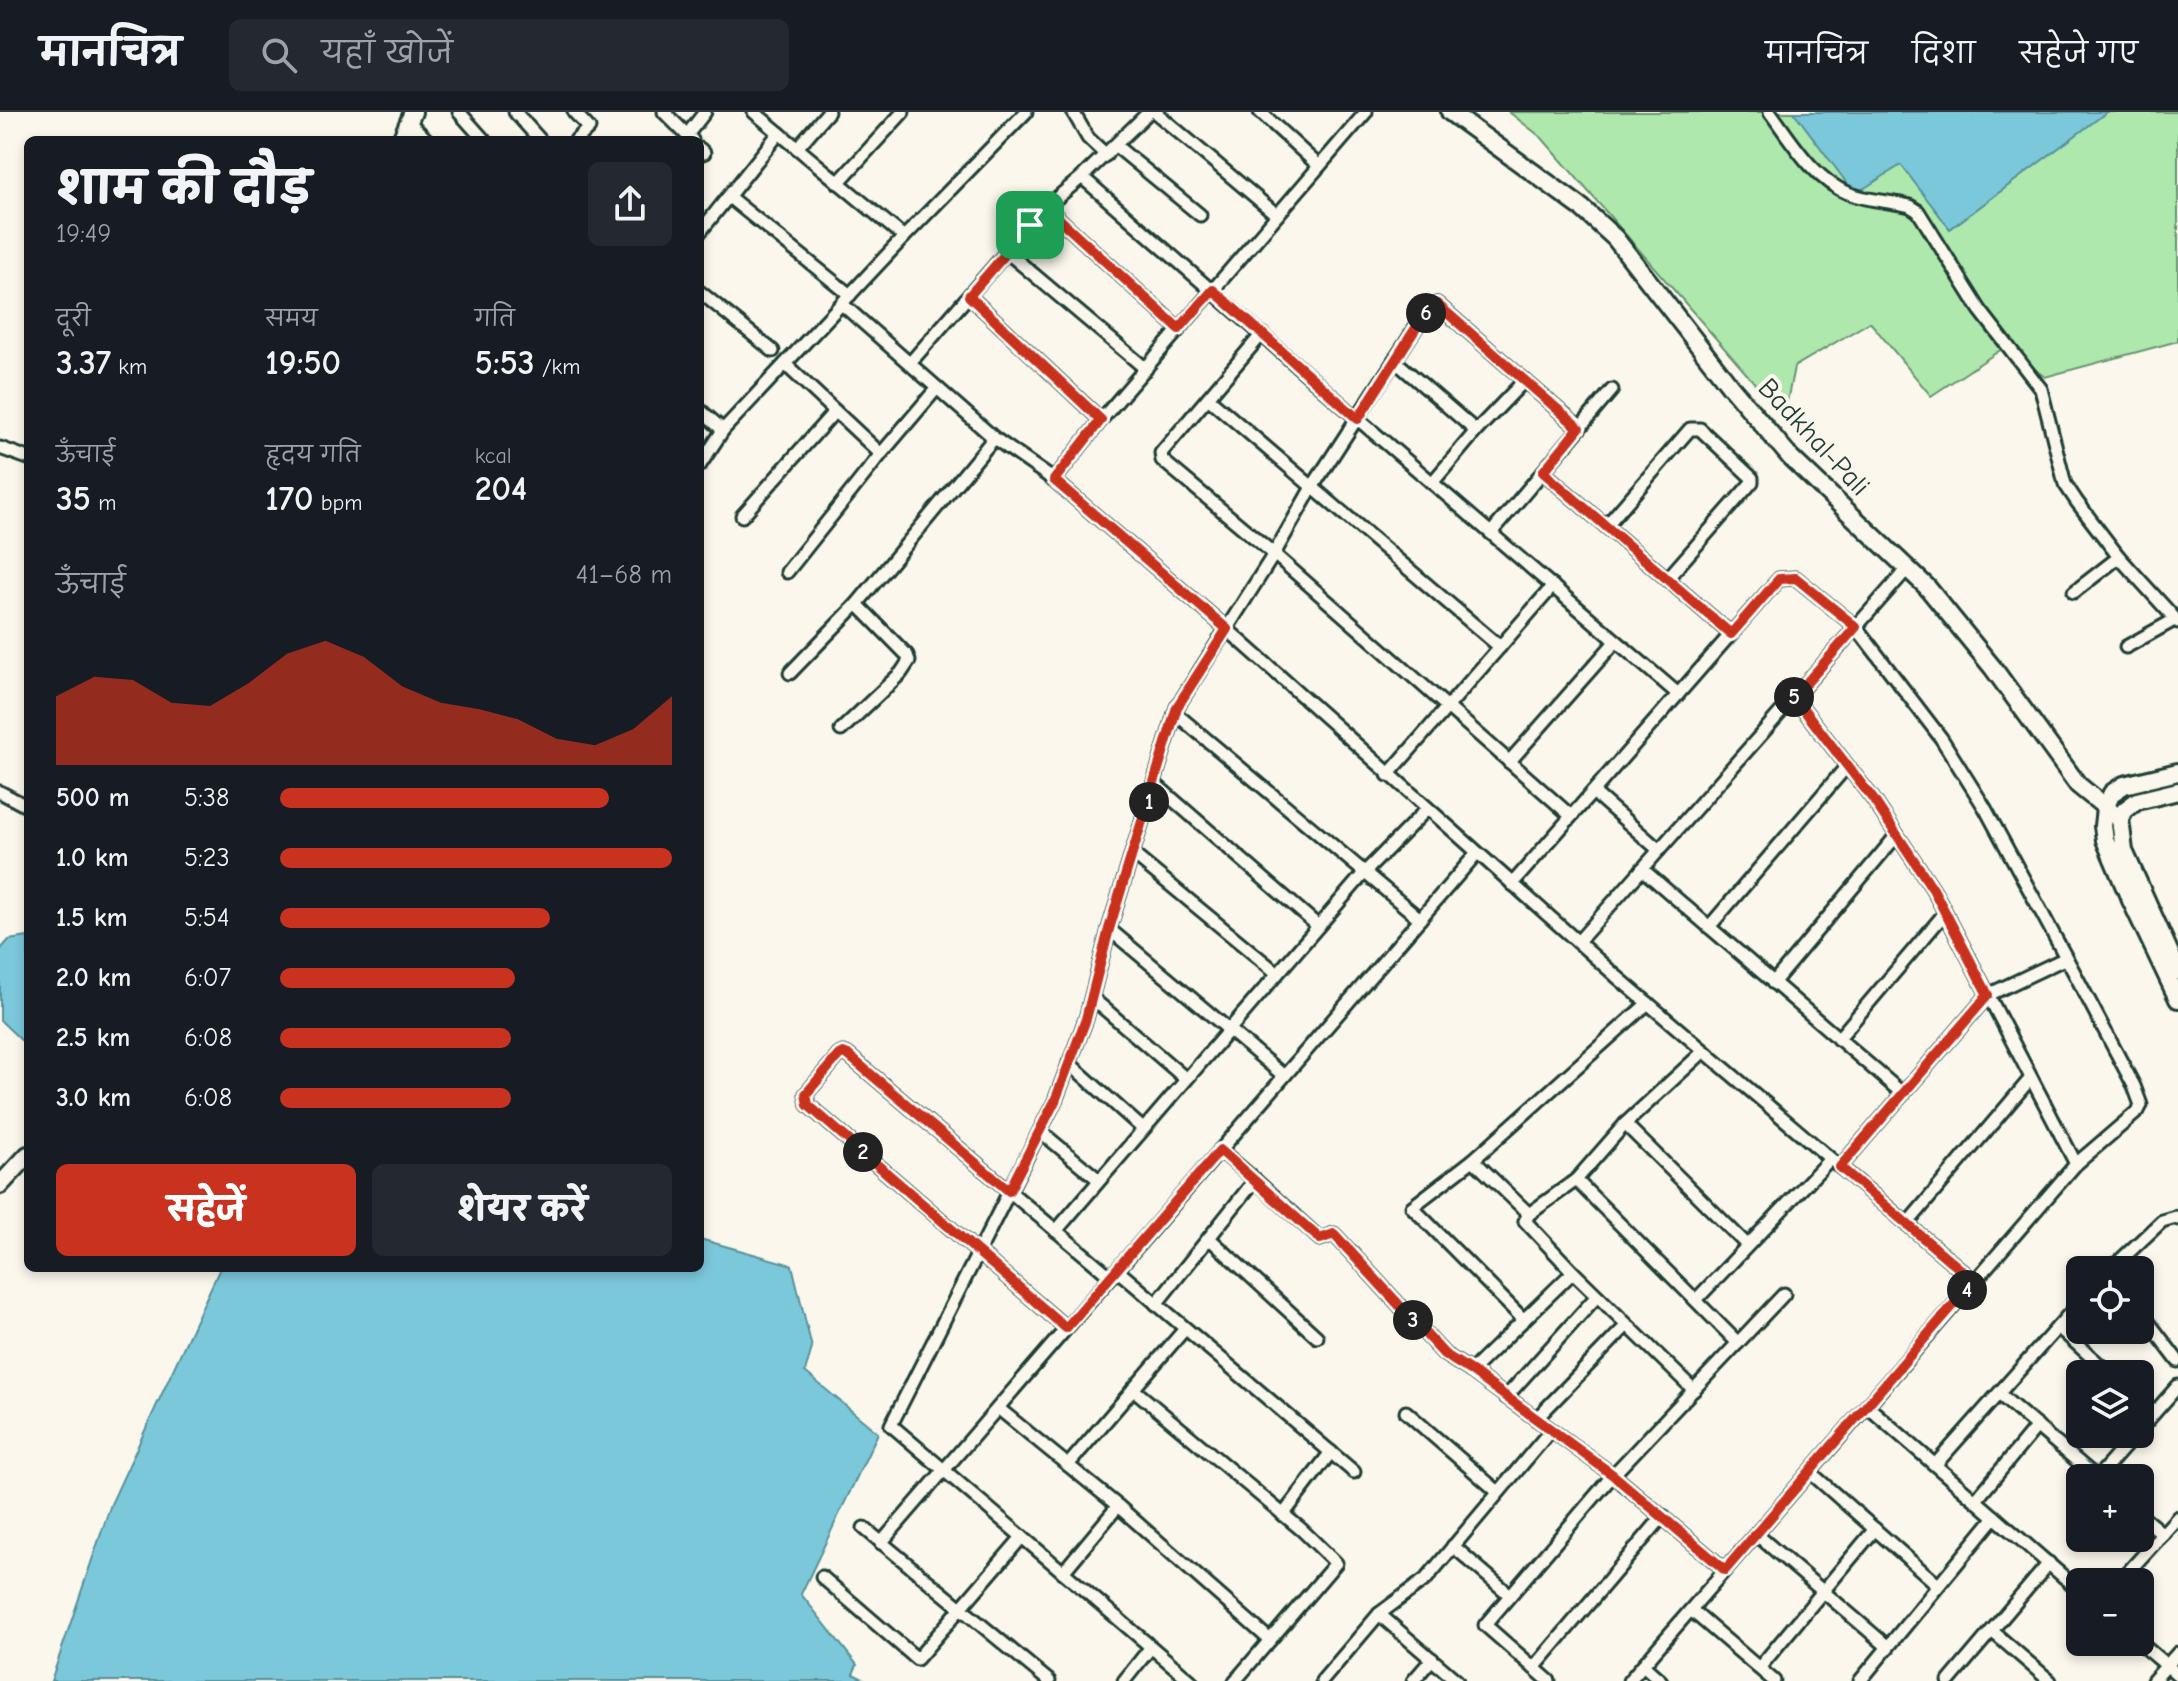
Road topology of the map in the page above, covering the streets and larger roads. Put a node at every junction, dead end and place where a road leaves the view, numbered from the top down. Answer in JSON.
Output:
{"nodes":[{"id":1,"x":459,"y":112,"type":"edge"},
{"id":2,"x":515,"y":112,"type":"edge"},
{"id":3,"x":574,"y":112,"type":"edge"},
{"id":4,"x":664,"y":112,"type":"edge"},
{"id":5,"x":705,"y":112,"type":"edge"},
{"id":6,"x":754,"y":112,"type":"edge"},
{"id":7,"x":828,"y":112,"type":"edge"},
{"id":8,"x":903,"y":112,"type":"edge"},
{"id":9,"x":1026,"y":112,"type":"edge"},
{"id":10,"x":1073,"y":112,"type":"edge"},
{"id":11,"x":1152,"y":112,"type":"edge"},
{"id":12,"x":1260,"y":112,"type":"edge"},
{"id":13,"x":1366,"y":112,"type":"edge"},
{"id":14,"x":1450,"y":112,"type":"edge"},
{"id":15,"x":1770,"y":112,"type":"edge"},
{"id":16,"x":411,"y":117,"type":"edge"},
{"id":17,"x":779,"y":133,"type":"junction"},
{"id":18,"x":403,"y":136,"type":"edge"},
{"id":19,"x":424,"y":136,"type":"edge"},
{"id":20,"x":480,"y":136,"type":"edge"},
{"id":21,"x":536,"y":136,"type":"edge"},
{"id":22,"x":580,"y":136,"type":"edge"},
{"id":23,"x":687,"y":136,"type":"edge"},
{"id":24,"x":690,"y":136,"type":"edge"},
{"id":25,"x":1116,"y":146,"type":"junction"},
{"id":26,"x":797,"y":148,"type":"junction"},
{"id":27,"x":1106,"y":155,"type":"junction"},
{"id":28,"x":1319,"y":166,"type":"junction"},
{"id":29,"x":1082,"y":177,"type":"junction"},
{"id":30,"x":838,"y":183,"type":"junction"},
{"id":31,"x":729,"y":197,"type":"junction"},
{"id":32,"x":1046,"y":207,"type":"junction"},
{"id":33,"x":1200,"y":215,"type":"dead end"},
{"id":34,"x":1277,"y":215,"type":"junction"},
{"id":35,"x":704,"y":227,"type":"edge"},
{"id":36,"x":904,"y":237,"type":"junction"},
{"id":37,"x":1007,"y":252,"type":"junction"},
{"id":38,"x":1213,"y":290,"type":"junction"},
{"id":39,"x":704,"y":295,"type":"edge"},
{"id":40,"x":969,"y":296,"type":"junction"},
{"id":41,"x":846,"y":300,"type":"junction"},
{"id":42,"x":1179,"y":329,"type":"junction"},
{"id":43,"x":1262,"y":334,"type":"junction"},
{"id":44,"x":773,"y":351,"type":"dead end"},
{"id":45,"x":1394,"y":360,"type":"junction"},
{"id":46,"x":910,"y":363,"type":"junction"},
{"id":47,"x":785,"y":364,"type":"junction"},
{"id":48,"x":1146,"y":369,"type":"junction"},
{"id":49,"x":1524,"y":381,"type":"junction"},
{"id":50,"x":937,"y":388,"type":"junction"},
{"id":51,"x":1612,"y":390,"type":"dead end"},
{"id":52,"x":1208,"y":398,"type":"junction"},
{"id":53,"x":835,"y":411,"type":"junction"},
{"id":54,"x":704,"y":413,"type":"edge"},
{"id":55,"x":1358,"y":419,"type":"junction"},
{"id":56,"x":1101,"y":420,"type":"junction"},
{"id":57,"x":1579,"y":428,"type":"junction"},
{"id":58,"x":723,"y":430,"type":"junction"},
{"id":59,"x":1476,"y":431,"type":"junction"},
{"id":60,"x":994,"y":438,"type":"junction"},
{"id":61,"x":0,"y":448,"type":"edge"},
{"id":62,"x":881,"y":454,"type":"junction"},
{"id":63,"x":24,"y":457,"type":"edge"},
{"id":64,"x":704,"y":459,"type":"edge"},
{"id":65,"x":1543,"y":472,"type":"junction"},
{"id":66,"x":1054,"y":480,"type":"junction"},
{"id":67,"x":1432,"y":483,"type":"junction"},
{"id":68,"x":1311,"y":489,"type":"junction"},
{"id":69,"x":742,"y":516,"type":"dead end"},
{"id":70,"x":1606,"y":526,"type":"junction"},
{"id":71,"x":1491,"y":533,"type":"junction"},
{"id":72,"x":1274,"y":554,"type":"junction"},
{"id":73,"x":2119,"y":557,"type":"junction"},
{"id":74,"x":1908,"y":568,"type":"junction"},
{"id":75,"x":787,"y":572,"type":"dead end"},
{"id":76,"x":1667,"y":579,"type":"junction"},
{"id":77,"x":1553,"y":586,"type":"junction"},
{"id":78,"x":2074,"y":592,"type":"dead end"},
{"id":79,"x":857,"y":604,"type":"junction"},
{"id":80,"x":2177,"y":620,"type":"edge"},
{"id":81,"x":1856,"y":627,"type":"junction"},
{"id":82,"x":1227,"y":629,"type":"junction"},
{"id":83,"x":1731,"y":634,"type":"junction"},
{"id":84,"x":1616,"y":641,"type":"junction"},
{"id":85,"x":1500,"y":647,"type":"junction"},
{"id":86,"x":2126,"y":647,"type":"dead end"},
{"id":87,"x":790,"y":673,"type":"dead end"},
{"id":88,"x":1678,"y":694,"type":"junction"},
{"id":89,"x":1794,"y":697,"type":"junction"},
{"id":90,"x":1446,"y":709,"type":"junction"},
{"id":91,"x":1175,"y":713,"type":"junction"},
{"id":92,"x":841,"y":730,"type":"dead end"},
{"id":93,"x":1509,"y":762,"type":"junction"},
{"id":94,"x":1847,"y":766,"type":"junction"},
{"id":95,"x":2178,"y":772,"type":"edge"},
{"id":96,"x":1388,"y":775,"type":"junction"},
{"id":97,"x":1154,"y":783,"type":"junction"},
{"id":98,"x":2178,"y":791,"type":"edge"},
{"id":99,"x":0,"y":792,"type":"edge"},
{"id":100,"x":1593,"y":792,"type":"junction"},
{"id":101,"x":24,"y":805,"type":"edge"},
{"id":102,"x":2105,"y":808,"type":"junction"},
{"id":103,"x":1427,"y":809,"type":"junction"},
{"id":104,"x":1571,"y":816,"type":"junction"},
{"id":105,"x":2120,"y":819,"type":"junction"},
{"id":106,"x":1897,"y":835,"type":"junction"},
{"id":107,"x":1659,"y":850,"type":"junction"},
{"id":108,"x":1477,"y":853,"type":"junction"},
{"id":109,"x":1134,"y":855,"type":"junction"},
{"id":110,"x":1642,"y":869,"type":"junction"},
{"id":111,"x":1365,"y":872,"type":"junction"},
{"id":112,"x":1512,"y":884,"type":"junction"},
{"id":113,"x":1945,"y":913,"type":"junction"},
{"id":114,"x":1420,"y":919,"type":"junction"},
{"id":115,"x":1318,"y":926,"type":"junction"},
{"id":116,"x":1709,"y":927,"type":"junction"},
{"id":117,"x":1109,"y":929,"type":"junction"},
{"id":118,"x":1578,"y":942,"type":"junction"},
{"id":119,"x":2066,"y":958,"type":"junction"},
{"id":120,"x":2178,"y":971,"type":"edge"},
{"id":121,"x":1277,"y":973,"type":"junction"},
{"id":122,"x":1773,"y":983,"type":"junction"},
{"id":123,"x":1988,"y":995,"type":"junction"},
{"id":124,"x":1092,"y":998,"type":"junction"},
{"id":125,"x":2178,"y":999,"type":"edge"},
{"id":126,"x":1648,"y":1003,"type":"junction"},
{"id":127,"x":1229,"y":1029,"type":"junction"},
{"id":128,"x":1838,"y":1039,"type":"junction"},
{"id":129,"x":1704,"y":1051,"type":"junction"},
{"id":130,"x":1069,"y":1063,"type":"junction"},
{"id":131,"x":1284,"y":1076,"type":"junction"},
{"id":132,"x":2031,"y":1078,"type":"junction"},
{"id":133,"x":1186,"y":1079,"type":"junction"},
{"id":134,"x":1903,"y":1094,"type":"junction"},
{"id":135,"x":1625,"y":1124,"type":"junction"},
{"id":136,"x":1143,"y":1129,"type":"junction"},
{"id":137,"x":1040,"y":1131,"type":"junction"},
{"id":138,"x":1220,"y":1150,"type":"junction"},
{"id":139,"x":24,"y":1159,"type":"edge"},
{"id":140,"x":1830,"y":1159,"type":"junction"},
{"id":141,"x":1473,"y":1160,"type":"junction"},
{"id":142,"x":2076,"y":1164,"type":"junction"},
{"id":143,"x":1840,"y":1167,"type":"junction"},
{"id":144,"x":2,"y":1179,"type":"edge"},
{"id":145,"x":1099,"y":1180,"type":"junction"},
{"id":146,"x":1255,"y":1180,"type":"junction"},
{"id":147,"x":1576,"y":1180,"type":"junction"},
{"id":148,"x":1009,"y":1191,"type":"junction"},
{"id":149,"x":1529,"y":1214,"type":"junction"},
{"id":150,"x":2178,"y":1219,"type":"edge"},
{"id":151,"x":1907,"y":1224,"type":"junction"},
{"id":152,"x":1056,"y":1231,"type":"junction"},
{"id":153,"x":1209,"y":1238,"type":"junction"},
{"id":154,"x":1747,"y":1245,"type":"junction"},
{"id":155,"x":979,"y":1252,"type":"junction"},
{"id":156,"x":2125,"y":1256,"type":"edge"},
{"id":157,"x":1573,"y":1272,"type":"junction"},
{"id":158,"x":1114,"y":1274,"type":"junction"},
{"id":159,"x":1974,"y":1281,"type":"junction"},
{"id":160,"x":1784,"y":1294,"type":"dead end"},
{"id":161,"x":1597,"y":1296,"type":"junction"},
{"id":162,"x":1696,"y":1300,"type":"junction"},
{"id":163,"x":1156,"y":1304,"type":"junction"},
{"id":164,"x":2066,"y":1318,"type":"edge"},
{"id":165,"x":1524,"y":1320,"type":"junction"},
{"id":166,"x":1627,"y":1325,"type":"junction"},
{"id":167,"x":2058,"y":1327,"type":"junction"},
{"id":168,"x":1066,"y":1328,"type":"junction"},
{"id":169,"x":2154,"y":1329,"type":"edge"},
{"id":170,"x":1184,"y":1330,"type":"junction"},
{"id":171,"x":1317,"y":1337,"type":"dead end"},
{"id":172,"x":1738,"y":1343,"type":"junction"},
{"id":173,"x":2095,"y":1360,"type":"edge"},
{"id":174,"x":2178,"y":1361,"type":"edge"},
{"id":175,"x":1471,"y":1371,"type":"junction"},
{"id":176,"x":2178,"y":1386,"type":"edge"},
{"id":177,"x":1133,"y":1389,"type":"junction"},
{"id":178,"x":1694,"y":1390,"type":"junction"},
{"id":179,"x":1999,"y":1394,"type":"junction"},
{"id":180,"x":1506,"y":1397,"type":"junction"},
{"id":181,"x":1867,"y":1406,"type":"junction"},
{"id":182,"x":998,"y":1408,"type":"junction"},
{"id":183,"x":1406,"y":1412,"type":"dead end"},
{"id":184,"x":2154,"y":1413,"type":"edge"},
{"id":185,"x":1536,"y":1419,"type":"junction"},
{"id":186,"x":2037,"y":1426,"type":"junction"},
{"id":187,"x":1551,"y":1430,"type":"junction"},
{"id":188,"x":2124,"y":1448,"type":"edge"},
{"id":189,"x":1331,"y":1452,"type":"junction"},
{"id":190,"x":2081,"y":1464,"type":"edge"},
{"id":191,"x":2109,"y":1464,"type":"edge"},
{"id":192,"x":1068,"y":1465,"type":"junction"},
{"id":193,"x":1935,"y":1465,"type":"junction"},
{"id":194,"x":944,"y":1470,"type":"junction"},
{"id":195,"x":1354,"y":1472,"type":"dead end"},
{"id":196,"x":1810,"y":1472,"type":"junction"},
{"id":197,"x":1613,"y":1475,"type":"junction"},
{"id":198,"x":1498,"y":1492,"type":"junction"},
{"id":199,"x":1976,"y":1500,"type":"junction"},
{"id":200,"x":1118,"y":1506,"type":"junction"},
{"id":201,"x":1283,"y":1515,"type":"junction"},
{"id":202,"x":1663,"y":1516,"type":"junction"},
{"id":203,"x":1995,"y":1517,"type":"junction"},
{"id":204,"x":2178,"y":1517,"type":"edge"},
{"id":205,"x":2154,"y":1527,"type":"edge"},
{"id":206,"x":864,"y":1528,"type":"dead end"},
{"id":207,"x":1875,"y":1529,"type":"junction"},
{"id":208,"x":1756,"y":1534,"type":"junction"},
{"id":209,"x":2163,"y":1534,"type":"junction"},
{"id":210,"x":1022,"y":1537,"type":"junction"},
{"id":211,"x":881,"y":1543,"type":"junction"},
{"id":212,"x":1453,"y":1546,"type":"junction"},
{"id":213,"x":2049,"y":1563,"type":"junction"},
{"id":214,"x":2132,"y":1568,"type":"edge"},
{"id":215,"x":1725,"y":1570,"type":"junction"},
{"id":216,"x":1063,"y":1572,"type":"junction"},
{"id":217,"x":822,"y":1577,"type":"dead end"},
{"id":218,"x":2066,"y":1578,"type":"edge"},
{"id":219,"x":1938,"y":1585,"type":"junction"},
{"id":220,"x":1823,"y":1591,"type":"junction"},
{"id":221,"x":1510,"y":1595,"type":"junction"},
{"id":222,"x":961,"y":1608,"type":"junction"},
{"id":223,"x":1691,"y":1610,"type":"junction"},
{"id":224,"x":1379,"y":1614,"type":"junction"},
{"id":225,"x":1992,"y":1631,"type":"junction"},
{"id":226,"x":1270,"y":1640,"type":"junction"},
{"id":227,"x":1151,"y":1647,"type":"junction"},
{"id":228,"x":1888,"y":1647,"type":"junction"},
{"id":229,"x":2178,"y":1653,"type":"edge"},
{"id":230,"x":2154,"y":1655,"type":"edge"},
{"id":231,"x":1432,"y":1659,"type":"junction"},
{"id":232,"x":1643,"y":1665,"type":"junction"},
{"id":233,"x":2167,"y":1666,"type":"junction"},
{"id":234,"x":1534,"y":1668,"type":"junction"},
{"id":235,"x":1759,"y":1668,"type":"junction"},
{"id":236,"x":2178,"y":1675,"type":"edge"},
{"id":237,"x":2044,"y":1679,"type":"edge"},
{"id":238,"x":1049,"y":1681,"type":"edge"},
{"id":239,"x":1124,"y":1681,"type":"edge"},
{"id":240,"x":1191,"y":1681,"type":"edge"},
{"id":241,"x":1235,"y":1681,"type":"edge"},
{"id":242,"x":1322,"y":1681,"type":"edge"},
{"id":243,"x":1413,"y":1681,"type":"edge"},
{"id":244,"x":1457,"y":1681,"type":"edge"},
{"id":245,"x":1549,"y":1681,"type":"edge"},
{"id":246,"x":1629,"y":1681,"type":"edge"},
{"id":247,"x":1661,"y":1681,"type":"edge"},
{"id":248,"x":1774,"y":1681,"type":"edge"},
{"id":249,"x":1860,"y":1681,"type":"edge"},
{"id":250,"x":1949,"y":1681,"type":"edge"},
{"id":251,"x":2153,"y":1681,"type":"edge"}],
"edges":[{"from":1,"to":20,"type":"street"},
{"from":2,"to":21,"type":"street"},
{"from":3,"to":22,"type":"street"},
{"from":4,"to":23,"type":"street"},
{"from":5,"to":24,"type":"street"},
{"from":6,"to":17,"type":"street"},
{"from":7,"to":26,"type":"street"},
{"from":8,"to":30,"type":"street"},
{"from":9,"to":36,"type":"street"},
{"from":10,"to":27,"type":"street"},
{"from":11,"to":25,"type":"street"},
{"from":11,"to":34,"type":"street"},
{"from":12,"to":28,"type":"street"},
{"from":13,"to":28,"type":"street"},
{"from":14,"to":74,"type":"street","name":"Badkhal-Pali"},
{"from":15,"to":73,"type":"street"},
{"from":16,"to":18,"type":"street"},
{"from":16,"to":19,"type":"street"},
{"from":17,"to":26,"type":"street"},
{"from":17,"to":31,"type":"street"},
{"from":25,"to":27,"type":"street"},
{"from":25,"to":33,"type":"street"},
{"from":26,"to":30,"type":"street"},
{"from":27,"to":29,"type":"street"},
{"from":28,"to":34,"type":"street"},
{"from":29,"to":32,"type":"street"},
{"from":29,"to":38,"type":"street"},
{"from":30,"to":36,"type":"street"},
{"from":31,"to":35,"type":"street"},
{"from":31,"to":41,"type":"street"},
{"from":32,"to":37,"type":"street"},
{"from":32,"to":42,"type":"street"},
{"from":34,"to":38,"type":"street"},
{"from":36,"to":41,"type":"street"},
{"from":37,"to":40,"type":"street"},
{"from":37,"to":48,"type":"street"},
{"from":38,"to":42,"type":"street"},
{"from":38,"to":43,"type":"street"},
{"from":39,"to":44,"type":"street"},
{"from":40,"to":46,"type":"street"},
{"from":40,"to":56,"type":"street"},
{"from":41,"to":46,"type":"street"},
{"from":41,"to":47,"type":"street"},
{"from":42,"to":48,"type":"street"},
{"from":43,"to":52,"type":"street"},
{"from":43,"to":55,"type":"street"},
{"from":45,"to":49,"type":"street"},
{"from":45,"to":55,"type":"street"},
{"from":45,"to":59,"type":"street"},
{"from":46,"to":50,"type":"street"},
{"from":47,"to":53,"type":"street"},
{"from":47,"to":58,"type":"street"},
{"from":48,"to":56,"type":"street"},
{"from":49,"to":57,"type":"street"},
{"from":49,"to":59,"type":"street"},
{"from":50,"to":60,"type":"street"},
{"from":50,"to":62,"type":"street"},
{"from":51,"to":57,"type":"street"},
{"from":52,"to":68,"type":"street"},
{"from":52,"to":72,"type":"street"},
{"from":53,"to":62,"type":"street"},
{"from":53,"to":69,"type":"street"},
{"from":54,"to":58,"type":"street"},
{"from":55,"to":67,"type":"street"},
{"from":55,"to":68,"type":"street"},
{"from":56,"to":66,"type":"street"},
{"from":57,"to":65,"type":"street"},
{"from":58,"to":64,"type":"street"},
{"from":59,"to":67,"type":"street"},
{"from":60,"to":66,"type":"street"},
{"from":60,"to":79,"type":"street"},
{"from":61,"to":63,"type":"street"},
{"from":62,"to":75,"type":"street"},
{"from":65,"to":70,"type":"street"},
{"from":65,"to":71,"type":"street"},
{"from":66,"to":82,"type":"street"},
{"from":67,"to":71,"type":"street"},
{"from":68,"to":72,"type":"street"},
{"from":68,"to":85,"type":"street"},
{"from":70,"to":76,"type":"street"},
{"from":70,"to":76,"type":"street"},
{"from":71,"to":77,"type":"street"},
{"from":72,"to":82,"type":"street"},
{"from":72,"to":90,"type":"street"},
{"from":73,"to":78,"type":"street"},
{"from":73,"to":80,"type":"street"},
{"from":74,"to":81,"type":"street"},
{"from":74,"to":102,"type":"street","name":"Badkhal-Pali"},
{"from":76,"to":83,"type":"street"},
{"from":77,"to":84,"type":"street"},
{"from":77,"to":85,"type":"street"},
{"from":79,"to":87,"type":"street"},
{"from":79,"to":92,"type":"street"},
{"from":80,"to":86,"type":"street"},
{"from":81,"to":83,"type":"street"},
{"from":81,"to":89,"type":"street"},
{"from":81,"to":119,"type":"street"},
{"from":82,"to":91,"type":"street"},
{"from":82,"to":96,"type":"street"},
{"from":83,"to":88,"type":"street"},
{"from":84,"to":88,"type":"street"},
{"from":84,"to":93,"type":"street"},
{"from":85,"to":90,"type":"street"},
{"from":88,"to":100,"type":"street"},
{"from":89,"to":94,"type":"street"},
{"from":89,"to":107,"type":"street"},
{"from":90,"to":93,"type":"street"},
{"from":90,"to":96,"type":"street"},
{"from":91,"to":97,"type":"street"},
{"from":91,"to":111,"type":"street"},
{"from":93,"to":104,"type":"street"},
{"from":94,"to":106,"type":"street"},
{"from":94,"to":116,"type":"street"},
{"from":95,"to":102,"type":"street"},
{"from":96,"to":103,"type":"street"},
{"from":97,"to":109,"type":"street"},
{"from":97,"to":115,"type":"street"},
{"from":98,"to":105,"type":"street"},
{"from":99,"to":101,"type":"street"},
{"from":100,"to":104,"type":"street"},
{"from":100,"to":107,"type":"street"},
{"from":102,"to":105,"type":"street","name":"Badkhal-Pali"},
{"from":102,"to":125,"type":"street"},
{"from":103,"to":108,"type":"street"},
{"from":103,"to":111,"type":"street"},
{"from":104,"to":112,"type":"street"},
{"from":105,"to":120,"type":"street"},
{"from":106,"to":113,"type":"street"},
{"from":106,"to":122,"type":"street"},
{"from":107,"to":110,"type":"street"},
{"from":108,"to":112,"type":"street"},
{"from":108,"to":114,"type":"street"},
{"from":109,"to":117,"type":"street"},
{"from":109,"to":121,"type":"street"},
{"from":110,"to":116,"type":"street"},
{"from":110,"to":118,"type":"street"},
{"from":111,"to":114,"type":"street"},
{"from":111,"to":115,"type":"street"},
{"from":112,"to":118,"type":"street"},
{"from":113,"to":123,"type":"street"},
{"from":113,"to":128,"type":"street"},
{"from":114,"to":131,"type":"street"},
{"from":115,"to":121,"type":"street"},
{"from":116,"to":122,"type":"street"},
{"from":117,"to":124,"type":"street"},
{"from":117,"to":127,"type":"street"},
{"from":118,"to":126,"type":"street"},
{"from":119,"to":123,"type":"street"},
{"from":119,"to":142,"type":"street"},
{"from":121,"to":127,"type":"street"},
{"from":122,"to":128,"type":"street"},
{"from":123,"to":132,"type":"street"},
{"from":123,"to":134,"type":"street"},
{"from":124,"to":130,"type":"street"},
{"from":124,"to":133,"type":"street"},
{"from":126,"to":129,"type":"street"},
{"from":126,"to":141,"type":"street"},
{"from":127,"to":131,"type":"street"},
{"from":127,"to":133,"type":"street"},
{"from":128,"to":134,"type":"street"},
{"from":129,"to":135,"type":"street"},
{"from":129,"to":140,"type":"street"},
{"from":130,"to":136,"type":"street"},
{"from":130,"to":137,"type":"street"},
{"from":131,"to":138,"type":"street"},
{"from":132,"to":142,"type":"street"},
{"from":132,"to":151,"type":"street"},
{"from":133,"to":136,"type":"street"},
{"from":134,"to":143,"type":"street"},
{"from":135,"to":147,"type":"street"},
{"from":135,"to":154,"type":"street"},
{"from":136,"to":145,"type":"street"},
{"from":137,"to":145,"type":"street"},
{"from":137,"to":148,"type":"street"},
{"from":138,"to":146,"type":"street"},
{"from":138,"to":158,"type":"street"},
{"from":139,"to":144,"type":"street"},
{"from":140,"to":143,"type":"street"},
{"from":140,"to":154,"type":"street"},
{"from":141,"to":149,"type":"street"},
{"from":141,"to":165,"type":"street"},
{"from":142,"to":159,"type":"street"},
{"from":143,"to":151,"type":"street"},
{"from":145,"to":152,"type":"street"},
{"from":146,"to":153,"type":"street"},
{"from":146,"to":175,"type":"street"},
{"from":147,"to":149,"type":"street"},
{"from":147,"to":162,"type":"street"},
{"from":148,"to":152,"type":"street"},
{"from":148,"to":155,"type":"street"},
{"from":148,"to":155,"type":"street"},
{"from":149,"to":157,"type":"street"},
{"from":150,"to":156,"type":"street"},
{"from":151,"to":159,"type":"street"},
{"from":152,"to":158,"type":"street"},
{"from":153,"to":163,"type":"street"},
{"from":153,"to":171,"type":"street"},
{"from":154,"to":162,"type":"street"},
{"from":155,"to":168,"type":"street"},
{"from":155,"to":194,"type":"street"},
{"from":157,"to":161,"type":"street"},
{"from":157,"to":165,"type":"street"},
{"from":158,"to":163,"type":"street"},
{"from":158,"to":168,"type":"street"},
{"from":159,"to":181,"type":"street"},
{"from":160,"to":172,"type":"street"},
{"from":161,"to":166,"type":"street"},
{"from":161,"to":180,"type":"street"},
{"from":162,"to":172,"type":"street"},
{"from":163,"to":170,"type":"street"},
{"from":164,"to":167,"type":"street"},
{"from":165,"to":175,"type":"street"},
{"from":166,"to":178,"type":"street"},
{"from":166,"to":185,"type":"street"},
{"from":167,"to":173,"type":"street"},
{"from":167,"to":179,"type":"street"},
{"from":168,"to":182,"type":"street"},
{"from":169,"to":174,"type":"street"},
{"from":170,"to":177,"type":"street"},
{"from":170,"to":189,"type":"street"},
{"from":172,"to":178,"type":"street"},
{"from":175,"to":180,"type":"street"},
{"from":176,"to":184,"type":"street"},
{"from":177,"to":192,"type":"street"},
{"from":177,"to":201,"type":"street"},
{"from":178,"to":197,"type":"street"},
{"from":179,"to":186,"type":"street"},
{"from":179,"to":193,"type":"street"},
{"from":180,"to":185,"type":"street"},
{"from":181,"to":193,"type":"street"},
{"from":181,"to":196,"type":"street"},
{"from":182,"to":192,"type":"street"},
{"from":182,"to":194,"type":"street"},
{"from":183,"to":198,"type":"street"},
{"from":185,"to":187,"type":"street"},
{"from":186,"to":190,"type":"street"},
{"from":186,"to":199,"type":"street"},
{"from":187,"to":197,"type":"street"},
{"from":187,"to":198,"type":"street"},
{"from":188,"to":191,"type":"street"},
{"from":189,"to":195,"type":"street"},
{"from":189,"to":201,"type":"street"},
{"from":192,"to":200,"type":"street"},
{"from":193,"to":199,"type":"street"},
{"from":194,"to":210,"type":"street"},
{"from":194,"to":211,"type":"street"},
{"from":196,"to":207,"type":"street"},
{"from":196,"to":208,"type":"street"},
{"from":197,"to":202,"type":"street"},
{"from":197,"to":221,"type":"street"},
{"from":198,"to":212,"type":"street"},
{"from":199,"to":203,"type":"street"},
{"from":200,"to":216,"type":"street"},
{"from":200,"to":226,"type":"street"},
{"from":201,"to":226,"type":"street"},
{"from":202,"to":215,"type":"street"},
{"from":202,"to":234,"type":"street"},
{"from":203,"to":213,"type":"street"},
{"from":203,"to":219,"type":"street"},
{"from":204,"to":209,"type":"street"},
{"from":205,"to":209,"type":"street"},
{"from":206,"to":211,"type":"street"},
{"from":207,"to":219,"type":"street"},
{"from":207,"to":220,"type":"street"},
{"from":208,"to":215,"type":"street"},
{"from":208,"to":220,"type":"street"},
{"from":209,"to":214,"type":"street"},
{"from":210,"to":216,"type":"street"},
{"from":210,"to":222,"type":"street"},
{"from":211,"to":222,"type":"street"},
{"from":212,"to":221,"type":"street"},
{"from":212,"to":224,"type":"street"},
{"from":213,"to":218,"type":"street"},
{"from":213,"to":225,"type":"street"},
{"from":215,"to":223,"type":"street"},
{"from":216,"to":227,"type":"street"},
{"from":217,"to":222,"type":"street"},
{"from":219,"to":228,"type":"street"},
{"from":220,"to":228,"type":"street"},
{"from":220,"to":235,"type":"street"},
{"from":221,"to":234,"type":"street"},
{"from":222,"to":238,"type":"street"},
{"from":223,"to":232,"type":"street"},
{"from":223,"to":235,"type":"street"},
{"from":224,"to":231,"type":"street"},
{"from":224,"to":242,"type":"street"},
{"from":225,"to":237,"type":"street"},
{"from":225,"to":250,"type":"street"},
{"from":226,"to":241,"type":"street"},
{"from":227,"to":239,"type":"street"},
{"from":227,"to":240,"type":"street"},
{"from":228,"to":249,"type":"street"},
{"from":229,"to":233,"type":"street"},
{"from":230,"to":233,"type":"street"},
{"from":231,"to":243,"type":"street"},
{"from":231,"to":244,"type":"street"},
{"from":232,"to":246,"type":"street"},
{"from":232,"to":247,"type":"street"},
{"from":233,"to":236,"type":"street"},
{"from":233,"to":251,"type":"street"},
{"from":234,"to":245,"type":"street"},
{"from":235,"to":248,"type":"street"}]}
